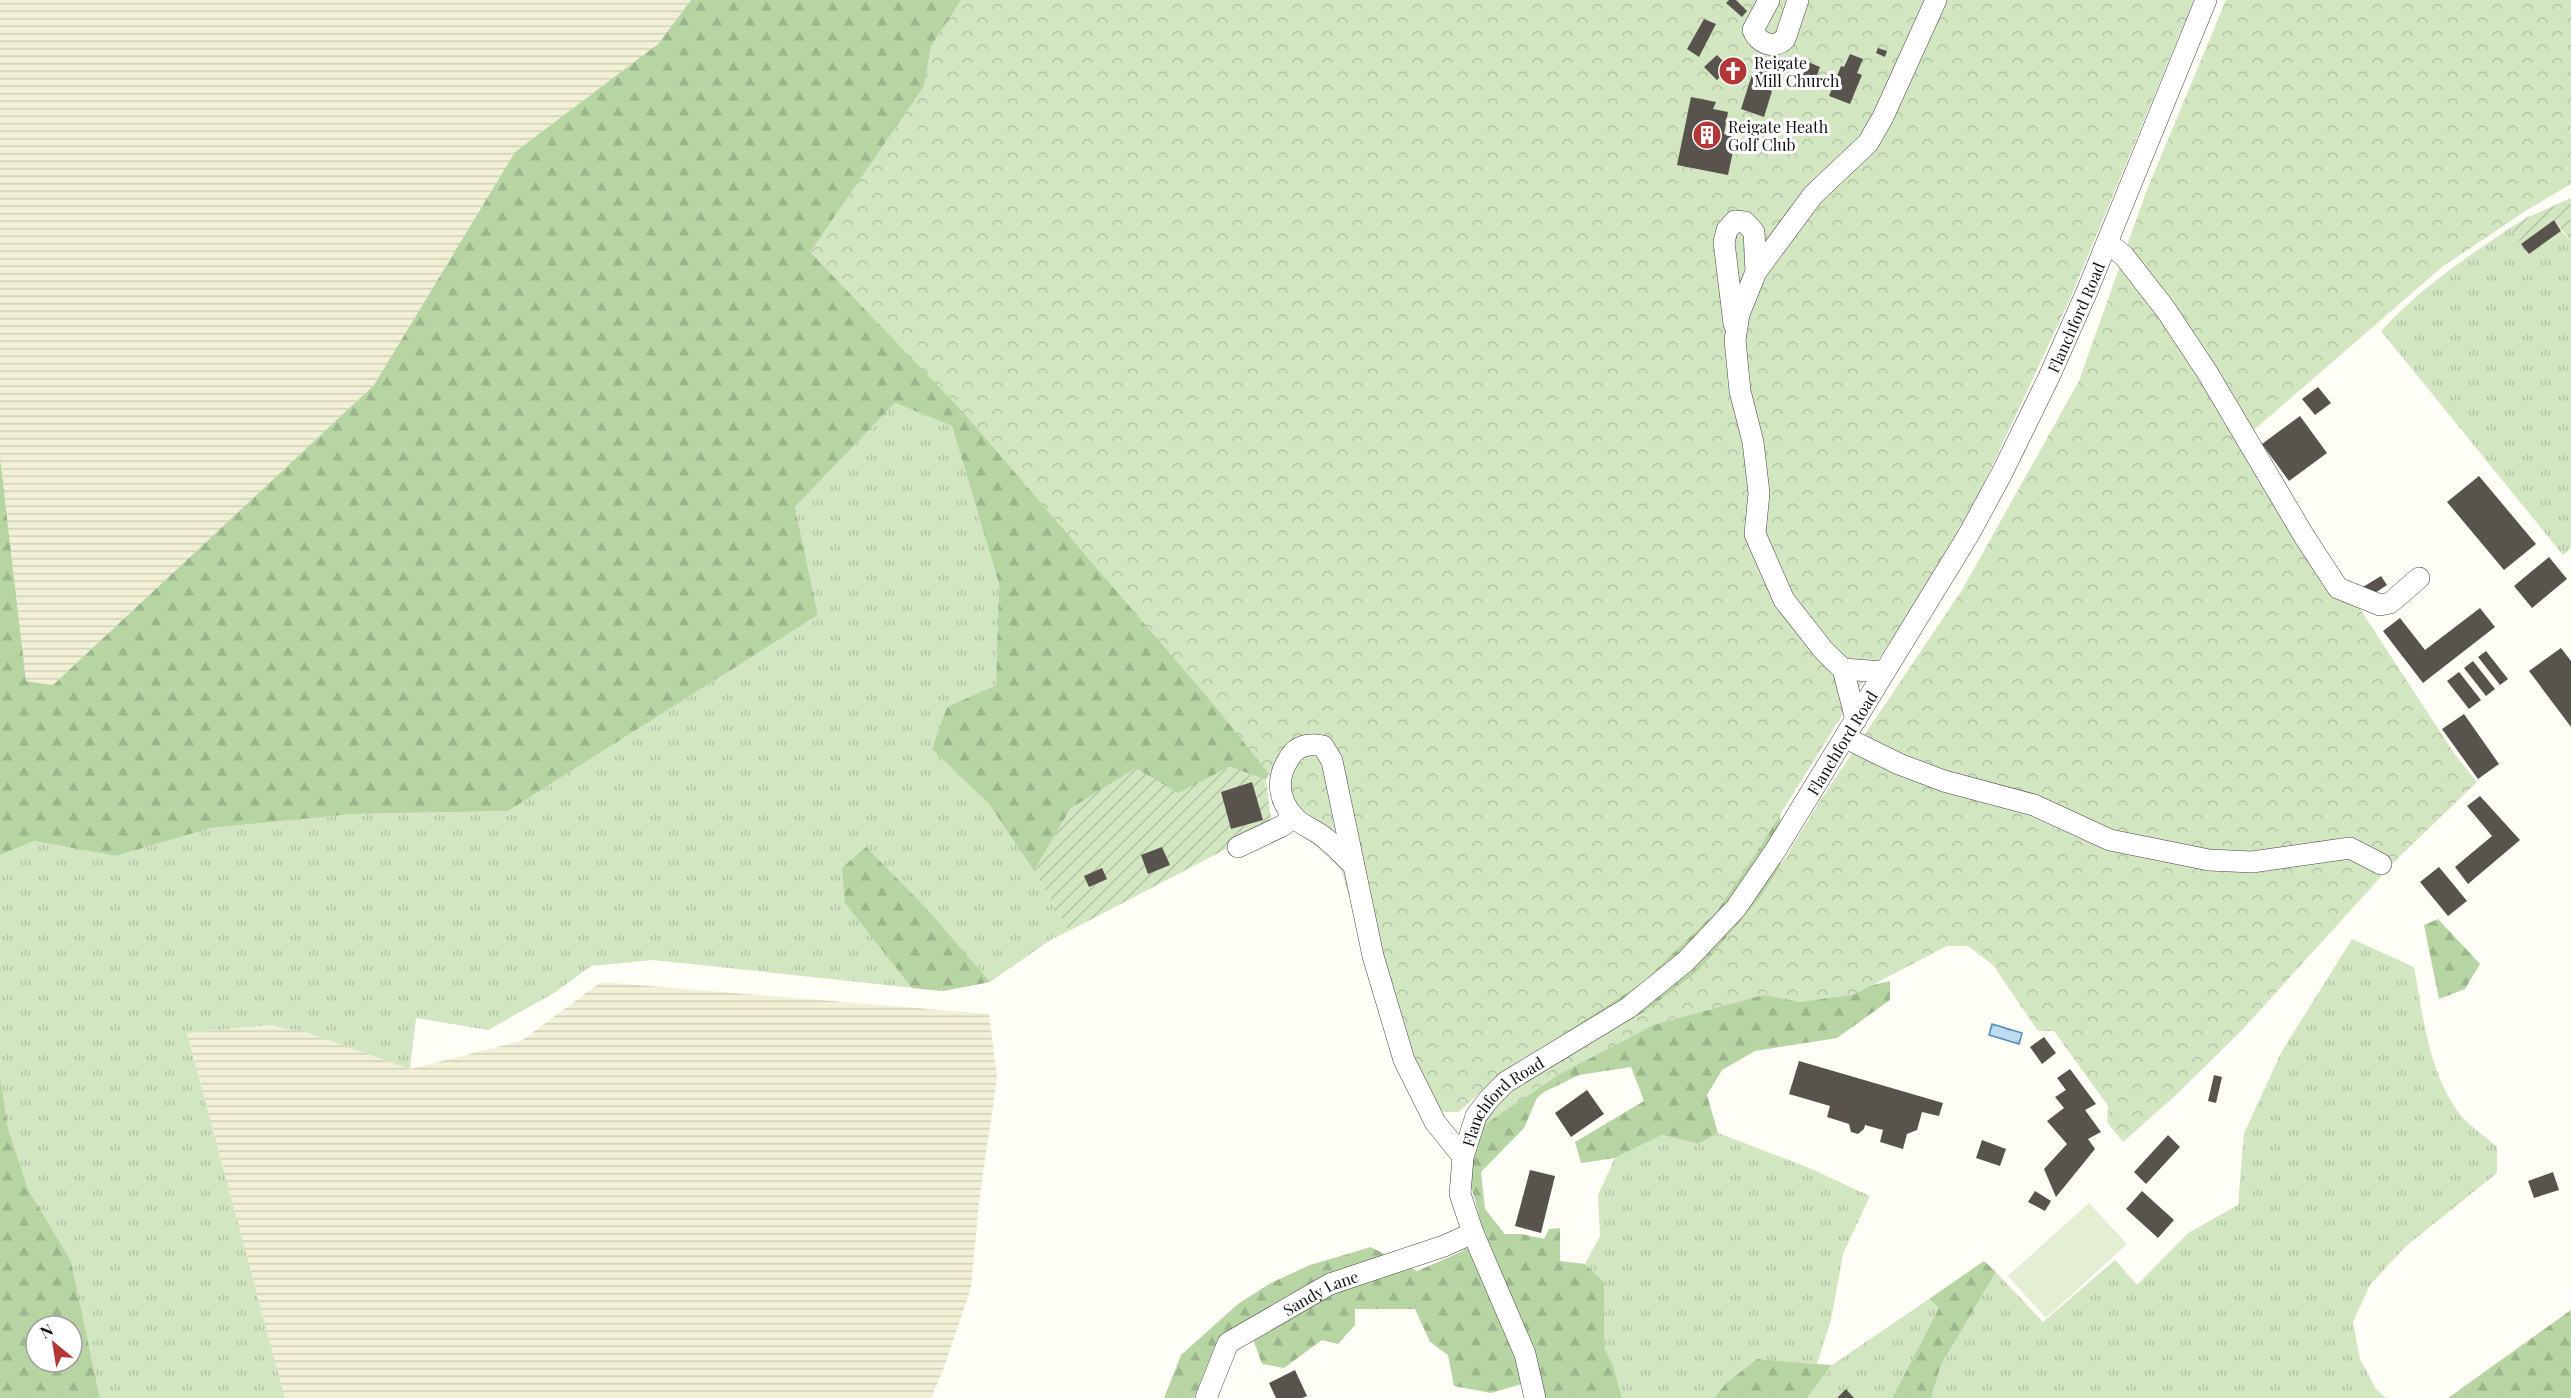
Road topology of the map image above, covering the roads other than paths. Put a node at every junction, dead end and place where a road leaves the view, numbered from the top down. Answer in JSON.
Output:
{"nodes":[{"id":1,"x":1769,"y":0,"type":"edge"},
{"id":2,"x":1798,"y":0,"type":"edge"},
{"id":3,"x":1936,"y":0,"type":"edge"},
{"id":4,"x":2206,"y":0,"type":"edge"},
{"id":5,"x":2108,"y":243,"type":"junction"},
{"id":6,"x":1756,"y":272,"type":"junction"},
{"id":7,"x":1735,"y":339,"type":"junction"},
{"id":8,"x":2419,"y":578,"type":"dead end"},
{"id":9,"x":1843,"y":669,"type":"junction"},
{"id":10,"x":1883,"y":672,"type":"junction"},
{"id":11,"x":1851,"y":729,"type":"junction"},
{"id":12,"x":1294,"y":817,"type":"junction"},
{"id":13,"x":1238,"y":847,"type":"dead end"},
{"id":14,"x":1352,"y":864,"type":"junction"},
{"id":15,"x":2381,"y":864,"type":"dead end"},
{"id":16,"x":1463,"y":1157,"type":"junction"},
{"id":17,"x":1473,"y":1233,"type":"junction"},
{"id":18,"x":1206,"y":1398,"type":"edge"},
{"id":19,"x":1535,"y":1398,"type":"edge"}],
"edges":[{"from":1,"to":2,"type":"street"},
{"from":3,"to":6,"type":"street"},
{"from":4,"to":5,"type":"street","name":"Flanchford Road"},
{"from":5,"to":8,"type":"street"},
{"from":5,"to":10,"type":"street","name":"Flanchford Road"},
{"from":6,"to":7,"type":"street"},
{"from":6,"to":7,"type":"street"},
{"from":7,"to":9,"type":"street"},
{"from":9,"to":10,"type":"street"},
{"from":9,"to":11,"type":"street"},
{"from":10,"to":11,"type":"street","name":"Flanchford Road"},
{"from":11,"to":15,"type":"street"},
{"from":11,"to":16,"type":"street","name":"Flanchford Road"},
{"from":12,"to":13,"type":"street"},
{"from":12,"to":14,"type":"street"},
{"from":12,"to":14,"type":"street"},
{"from":14,"to":16,"type":"street"},
{"from":16,"to":17,"type":"street","name":"Flanchford Road"},
{"from":17,"to":18,"type":"street","name":"Sandy Lane"},
{"from":17,"to":19,"type":"street","name":"Flanchford Road"}]}
